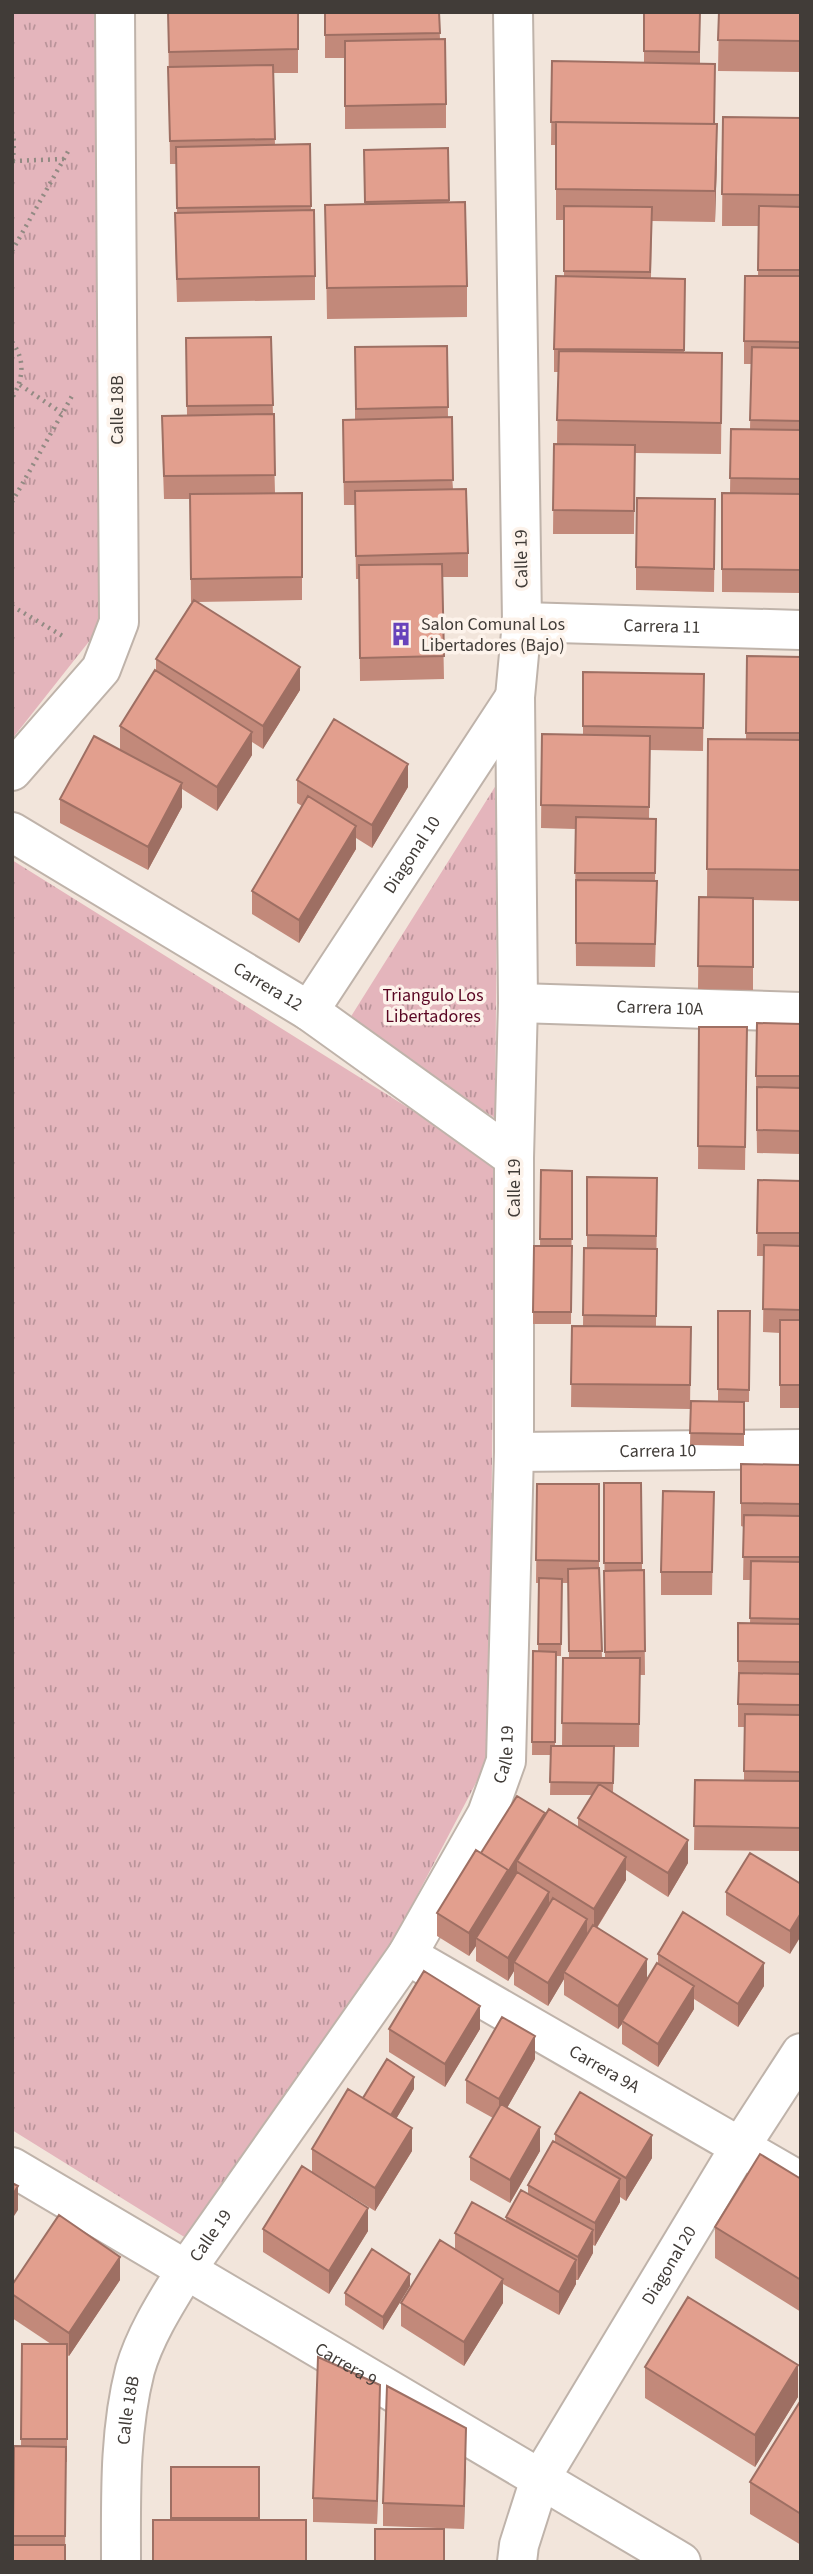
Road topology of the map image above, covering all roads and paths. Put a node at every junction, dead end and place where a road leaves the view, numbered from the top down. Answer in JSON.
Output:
{"nodes":[{"id":1,"x":115,"y":12,"type":"edge"},
{"id":2,"x":513,"y":12,"type":"edge"},
{"id":3,"x":12,"y":132,"type":"edge"},
{"id":4,"x":71,"y":148,"type":"dead end"},
{"id":5,"x":64,"y":159,"type":"junction"},
{"id":6,"x":12,"y":162,"type":"edge"},
{"id":7,"x":12,"y":251,"type":"edge"},
{"id":8,"x":12,"y":342,"type":"edge"},
{"id":9,"x":20,"y":385,"type":"junction"},
{"id":10,"x":74,"y":392,"type":"dead end"},
{"id":11,"x":12,"y":398,"type":"edge"},
{"id":12,"x":62,"y":413,"type":"junction"},
{"id":13,"x":12,"y":502,"type":"edge"},
{"id":14,"x":12,"y":606,"type":"edge"},
{"id":15,"x":522,"y":622,"type":"junction"},
{"id":16,"x":801,"y":631,"type":"edge"},
{"id":17,"x":104,"y":661,"type":"junction"},
{"id":18,"x":515,"y":697,"type":"junction"},
{"id":19,"x":12,"y":771,"type":"edge"},
{"id":20,"x":12,"y":832,"type":"edge"},
{"id":21,"x":518,"y":1003,"type":"junction"},
{"id":22,"x":309,"y":1011,"type":"junction"},
{"id":23,"x":801,"y":1012,"type":"edge"},
{"id":24,"x":514,"y":1158,"type":"junction"},
{"id":25,"x":801,"y":1449,"type":"edge"},
{"id":26,"x":514,"y":1452,"type":"junction"},
{"id":27,"x":407,"y":1955,"type":"junction"},
{"id":28,"x":801,"y":2053,"type":"edge"},
{"id":29,"x":740,"y":2147,"type":"junction"},
{"id":30,"x":12,"y":2167,"type":"edge"},
{"id":31,"x":801,"y":2182,"type":"edge"},
{"id":32,"x":186,"y":2270,"type":"junction"},
{"id":33,"x":540,"y":2479,"type":"junction"},
{"id":34,"x":121,"y":2562,"type":"edge"},
{"id":35,"x":517,"y":2562,"type":"edge"},
{"id":36,"x":681,"y":2562,"type":"edge"}],
"edges":[{"from":1,"to":17,"type":"street","name":"Calle 18B"},
{"from":2,"to":15,"type":"street","name":"Calle 19"},
{"from":3,"to":6,"type":"path"},
{"from":4,"to":5,"type":"path"},
{"from":5,"to":6,"type":"path"},
{"from":5,"to":7,"type":"path"},
{"from":8,"to":9,"type":"path"},
{"from":9,"to":11,"type":"path"},
{"from":9,"to":12,"type":"path"},
{"from":10,"to":12,"type":"path"},
{"from":12,"to":13,"type":"path"},
{"from":14,"to":17,"type":"path"},
{"from":15,"to":16,"type":"street","name":"Carrera 11"},
{"from":15,"to":18,"type":"street","name":"Calle 19"},
{"from":17,"to":19,"type":"street","name":"Calle 18B"},
{"from":18,"to":21,"type":"street","name":"Calle 19"},
{"from":18,"to":22,"type":"street","name":"Diagonal 10"},
{"from":20,"to":22,"type":"street","name":"Carrera 12"},
{"from":21,"to":23,"type":"street","name":"Carrera 10A"},
{"from":21,"to":24,"type":"street","name":"Calle 19"},
{"from":22,"to":24,"type":"street","name":"Carrera 12"},
{"from":24,"to":26,"type":"street","name":"Calle 19"},
{"from":25,"to":26,"type":"street","name":"Carrera 10"},
{"from":26,"to":27,"type":"street","name":"Calle 19"},
{"from":27,"to":29,"type":"street","name":"Carrera 9A"},
{"from":27,"to":32,"type":"street","name":"Calle 19"},
{"from":28,"to":29,"type":"street","name":"Diagonal 20"},
{"from":29,"to":31,"type":"street","name":"Carrera 9A"},
{"from":29,"to":33,"type":"street","name":"Diagonal 20"},
{"from":30,"to":32,"type":"street","name":"Carrera 9"},
{"from":32,"to":33,"type":"street","name":"Carrera 9"},
{"from":32,"to":34,"type":"street","name":"Calle 18B"},
{"from":33,"to":35,"type":"street"},
{"from":33,"to":36,"type":"street","name":"Carrera 9"}]}
